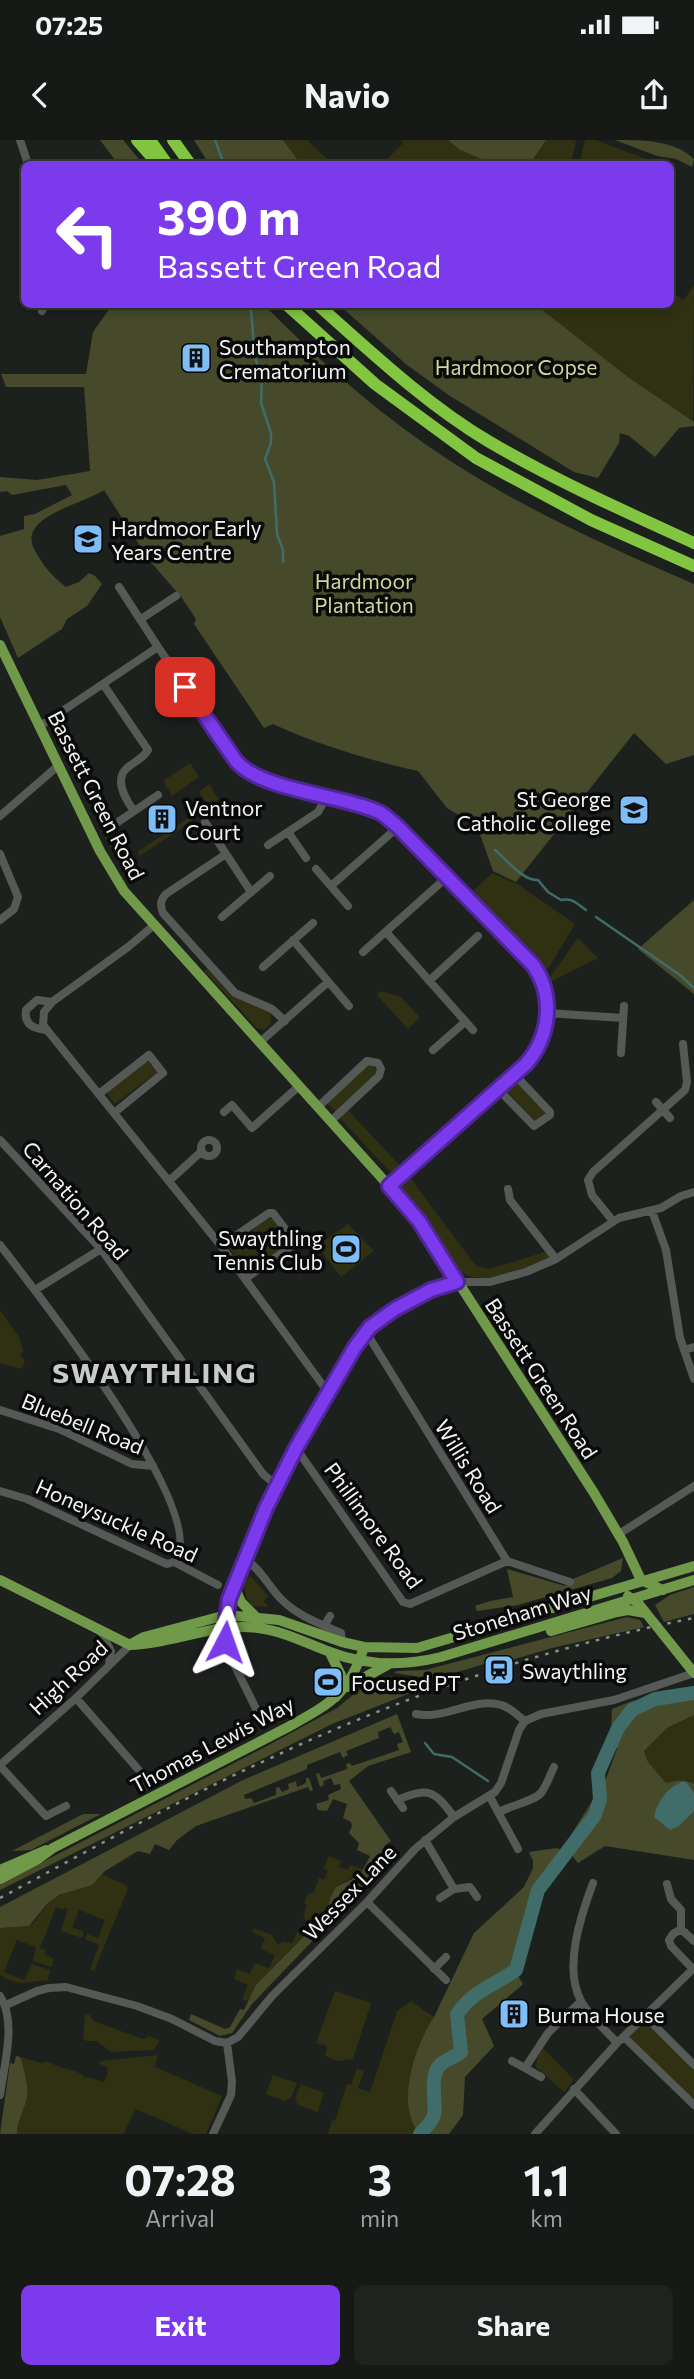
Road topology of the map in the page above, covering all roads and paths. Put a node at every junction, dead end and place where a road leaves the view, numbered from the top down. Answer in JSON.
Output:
{"nodes":[{"id":1,"x":20,"y":140,"type":"edge"},
{"id":2,"x":137,"y":140,"type":"edge"},
{"id":3,"x":150,"y":140,"type":"edge"},
{"id":4,"x":173,"y":140,"type":"edge"},
{"id":5,"x":27,"y":161,"type":"edge"},
{"id":6,"x":155,"y":161,"type":"edge"},
{"id":7,"x":165,"y":161,"type":"edge"},
{"id":8,"x":188,"y":161,"type":"edge"},
{"id":9,"x":290,"y":308,"type":"edge"},
{"id":10,"x":321,"y":308,"type":"edge"},
{"id":11,"x":694,"y":542,"type":"edge"},
{"id":12,"x":694,"y":566,"type":"edge"},
{"id":13,"x":120,"y":587,"type":"dead end"},
{"id":14,"x":176,"y":596,"type":"dead end"},
{"id":15,"x":141,"y":620,"type":"junction"},
{"id":16,"x":0,"y":645,"type":"edge"},
{"id":17,"x":158,"y":647,"type":"junction"},
{"id":18,"x":103,"y":684,"type":"junction"},
{"id":19,"x":40,"y":726,"type":"junction"},
{"id":20,"x":59,"y":765,"type":"junction"},
{"id":21,"x":158,"y":795,"type":"dead end"},
{"id":22,"x":326,"y":798,"type":"junction"},
{"id":23,"x":134,"y":811,"type":"junction"},
{"id":24,"x":0,"y":816,"type":"edge"},
{"id":25,"x":205,"y":822,"type":"dead end"},
{"id":26,"x":112,"y":826,"type":"dead end"},
{"id":27,"x":398,"y":827,"type":"junction"},
{"id":28,"x":288,"y":832,"type":"junction"},
{"id":29,"x":268,"y":845,"type":"dead end"},
{"id":30,"x":0,"y":853,"type":"edge"},
{"id":31,"x":226,"y":854,"type":"junction"},
{"id":32,"x":306,"y":858,"type":"dead end"},
{"id":33,"x":316,"y":869,"type":"dead end"},
{"id":34,"x":270,"y":876,"type":"dead end"},
{"id":35,"x":447,"y":877,"type":"junction"},
{"id":36,"x":331,"y":886,"type":"junction"},
{"id":37,"x":251,"y":891,"type":"junction"},
{"id":38,"x":348,"y":906,"type":"dead end"},
{"id":39,"x":222,"y":917,"type":"dead end"},
{"id":40,"x":0,"y":920,"type":"edge"},
{"id":41,"x":313,"y":923,"type":"dead end"},
{"id":42,"x":153,"y":926,"type":"junction"},
{"id":43,"x":386,"y":932,"type":"junction"},
{"id":44,"x":478,"y":936,"type":"dead end"},
{"id":45,"x":293,"y":940,"type":"junction"},
{"id":46,"x":363,"y":953,"type":"dead end"},
{"id":47,"x":263,"y":967,"type":"dead end"},
{"id":48,"x":429,"y":981,"type":"junction"},
{"id":49,"x":328,"y":982,"type":"junction"},
{"id":50,"x":52,"y":1002,"type":"junction"},
{"id":51,"x":349,"y":1006,"type":"dead end"},
{"id":52,"x":624,"y":1006,"type":"dead end"},
{"id":53,"x":547,"y":1013,"type":"junction"},
{"id":54,"x":623,"y":1018,"type":"junction"},
{"id":55,"x":285,"y":1021,"type":"junction"},
{"id":56,"x":465,"y":1021,"type":"junction"},
{"id":57,"x":45,"y":1030,"type":"junction"},
{"id":58,"x":473,"y":1030,"type":"dead end"},
{"id":59,"x":259,"y":1043,"type":"junction"},
{"id":60,"x":683,"y":1044,"type":"dead end"},
{"id":61,"x":433,"y":1050,"type":"dead end"},
{"id":62,"x":621,"y":1053,"type":"dead end"},
{"id":63,"x":515,"y":1075,"type":"junction"},
{"id":64,"x":299,"y":1086,"type":"junction"},
{"id":65,"x":499,"y":1090,"type":"junction"},
{"id":66,"x":99,"y":1094,"type":"junction"},
{"id":67,"x":656,"y":1102,"type":"dead end"},
{"id":68,"x":318,"y":1107,"type":"junction"},
{"id":69,"x":663,"y":1110,"type":"junction"},
{"id":70,"x":225,"y":1112,"type":"dead end"},
{"id":71,"x":114,"y":1113,"type":"junction"},
{"id":72,"x":670,"y":1118,"type":"dead end"},
{"id":73,"x":331,"y":1121,"type":"junction"},
{"id":74,"x":0,"y":1140,"type":"edge"},
{"id":75,"x":202,"y":1152,"type":"dead end"},
{"id":76,"x":169,"y":1181,"type":"junction"},
{"id":77,"x":389,"y":1186,"type":"junction"},
{"id":78,"x":508,"y":1189,"type":"dead end"},
{"id":79,"x":694,"y":1192,"type":"edge"},
{"id":80,"x":652,"y":1211,"type":"junction"},
{"id":81,"x":613,"y":1221,"type":"junction"},
{"id":82,"x":0,"y":1245,"type":"edge"},
{"id":83,"x":221,"y":1246,"type":"junction"},
{"id":84,"x":101,"y":1249,"type":"junction"},
{"id":85,"x":556,"y":1259,"type":"junction"},
{"id":86,"x":246,"y":1279,"type":"junction"},
{"id":87,"x":457,"y":1282,"type":"junction"},
{"id":88,"x":35,"y":1290,"type":"junction"},
{"id":89,"x":366,"y":1332,"type":"junction"},
{"id":90,"x":694,"y":1347,"type":"edge"},
{"id":91,"x":684,"y":1350,"type":"junction"},
{"id":92,"x":694,"y":1379,"type":"edge"},
{"id":93,"x":327,"y":1391,"type":"junction"},
{"id":94,"x":0,"y":1409,"type":"edge"},
{"id":95,"x":296,"y":1448,"type":"junction"},
{"id":96,"x":153,"y":1466,"type":"junction"},
{"id":97,"x":276,"y":1485,"type":"junction"},
{"id":98,"x":694,"y":1486,"type":"edge"},
{"id":99,"x":0,"y":1491,"type":"edge"},
{"id":100,"x":619,"y":1534,"type":"junction"},
{"id":101,"x":245,"y":1559,"type":"junction"},
{"id":102,"x":508,"y":1561,"type":"junction"},
{"id":103,"x":174,"y":1562,"type":"junction"},
{"id":104,"x":694,"y":1566,"type":"edge"},
{"id":105,"x":0,"y":1580,"type":"edge"},
{"id":106,"x":641,"y":1580,"type":"junction"},
{"id":107,"x":694,"y":1580,"type":"edge"},
{"id":108,"x":570,"y":1582,"type":"dead end"},
{"id":109,"x":218,"y":1585,"type":"dead end"},
{"id":110,"x":234,"y":1586,"type":"junction"},
{"id":111,"x":663,"y":1590,"type":"junction"},
{"id":112,"x":611,"y":1591,"type":"junction"},
{"id":113,"x":633,"y":1599,"type":"junction"},
{"id":114,"x":645,"y":1613,"type":"junction"},
{"id":115,"x":226,"y":1615,"type":"junction"},
{"id":116,"x":330,"y":1616,"type":"dead end"},
{"id":117,"x":256,"y":1617,"type":"junction"},
{"id":118,"x":324,"y":1626,"type":"junction"},
{"id":119,"x":225,"y":1627,"type":"junction"},
{"id":120,"x":100,"y":1630,"type":"junction"},
{"id":121,"x":341,"y":1637,"type":"junction"},
{"id":122,"x":495,"y":1641,"type":"junction"},
{"id":123,"x":130,"y":1645,"type":"junction"},
{"id":124,"x":364,"y":1647,"type":"junction"},
{"id":125,"x":330,"y":1653,"type":"junction"},
{"id":126,"x":360,"y":1661,"type":"junction"},
{"id":127,"x":389,"y":1664,"type":"junction"},
{"id":128,"x":108,"y":1668,"type":"junction"},
{"id":129,"x":694,"y":1673,"type":"edge"},
{"id":130,"x":344,"y":1689,"type":"junction"},
{"id":131,"x":335,"y":1698,"type":"junction"},
{"id":132,"x":76,"y":1699,"type":"junction"},
{"id":133,"x":416,"y":1714,"type":"dead end"},
{"id":134,"x":525,"y":1721,"type":"junction"},
{"id":135,"x":263,"y":1723,"type":"dead end"},
{"id":136,"x":0,"y":1766,"type":"edge"},
{"id":137,"x":554,"y":1767,"type":"dead end"},
{"id":138,"x":142,"y":1789,"type":"dead end"},
{"id":139,"x":391,"y":1791,"type":"dead end"},
{"id":140,"x":490,"y":1797,"type":"junction"},
{"id":141,"x":397,"y":1800,"type":"junction"},
{"id":142,"x":66,"y":1806,"type":"dead end"},
{"id":143,"x":403,"y":1808,"type":"dead end"},
{"id":144,"x":499,"y":1812,"type":"junction"},
{"id":145,"x":454,"y":1816,"type":"junction"},
{"id":146,"x":425,"y":1840,"type":"junction"},
{"id":147,"x":53,"y":1849,"type":"junction"},
{"id":148,"x":518,"y":1849,"type":"dead end"},
{"id":149,"x":0,"y":1870,"type":"edge"},
{"id":150,"x":0,"y":1879,"type":"edge"},
{"id":151,"x":593,"y":1883,"type":"dead end"},
{"id":152,"x":667,"y":1884,"type":"dead end"},
{"id":153,"x":454,"y":1889,"type":"junction"},
{"id":154,"x":477,"y":1897,"type":"dead end"},
{"id":155,"x":440,"y":1898,"type":"dead end"},
{"id":156,"x":367,"y":1902,"type":"junction"},
{"id":157,"x":681,"y":1929,"type":"junction"},
{"id":158,"x":694,"y":1941,"type":"edge"},
{"id":159,"x":446,"y":1957,"type":"dead end"},
{"id":160,"x":693,"y":1968,"type":"edge"},
{"id":161,"x":434,"y":1969,"type":"junction"},
{"id":162,"x":446,"y":1980,"type":"dead end"},
{"id":163,"x":0,"y":1996,"type":"edge"},
{"id":164,"x":581,"y":2001,"type":"junction"},
{"id":165,"x":6,"y":2005,"type":"junction"},
{"id":166,"x":645,"y":2016,"type":"junction"},
{"id":167,"x":620,"y":2040,"type":"junction"},
{"id":168,"x":227,"y":2043,"type":"junction"},
{"id":169,"x":512,"y":2060,"type":"dead end"},
{"id":170,"x":694,"y":2065,"type":"edge"},
{"id":171,"x":525,"y":2068,"type":"junction"},
{"id":172,"x":541,"y":2077,"type":"dead end"},
{"id":173,"x":574,"y":2089,"type":"junction"},
{"id":174,"x":0,"y":2095,"type":"edge"},
{"id":175,"x":694,"y":2105,"type":"edge"},
{"id":176,"x":213,"y":2134,"type":"edge"},
{"id":177,"x":535,"y":2134,"type":"edge"},
{"id":178,"x":616,"y":2134,"type":"edge"}],
"edges":[{"from":1,"to":5,"type":"street"},
{"from":2,"to":6,"type":"highway"},
{"from":3,"to":7,"type":"highway"},
{"from":4,"to":8,"type":"highway"},
{"from":9,"to":12,"type":"highway"},
{"from":10,"to":11,"type":"highway"},
{"from":13,"to":15,"type":"street"},
{"from":14,"to":15,"type":"street"},
{"from":15,"to":17,"type":"street"},
{"from":16,"to":19,"type":"main road","name":"Bassett Green Road"},
{"from":17,"to":18,"type":"street"},
{"from":17,"to":22,"type":"street"},
{"from":18,"to":19,"type":"street"},
{"from":18,"to":23,"type":"street"},
{"from":19,"to":20,"type":"main road","name":"Bassett Green Road"},
{"from":20,"to":24,"type":"street"},
{"from":20,"to":42,"type":"main road","name":"Bassett Green Road"},
{"from":21,"to":23,"type":"street"},
{"from":22,"to":27,"type":"street"},
{"from":22,"to":28,"type":"street"},
{"from":23,"to":26,"type":"street"},
{"from":25,"to":31,"type":"street"},
{"from":27,"to":35,"type":"street"},
{"from":27,"to":36,"type":"street"},
{"from":28,"to":29,"type":"street"},
{"from":28,"to":32,"type":"street"},
{"from":30,"to":40,"type":"street"},
{"from":31,"to":37,"type":"street"},
{"from":31,"to":55,"type":"street"},
{"from":33,"to":36,"type":"street"},
{"from":34,"to":37,"type":"street"},
{"from":35,"to":43,"type":"street"},
{"from":35,"to":53,"type":"street"},
{"from":36,"to":38,"type":"street"},
{"from":37,"to":39,"type":"street"},
{"from":41,"to":45,"type":"street"},
{"from":42,"to":50,"type":"street"},
{"from":42,"to":59,"type":"main road","name":"Bassett Green Road"},
{"from":43,"to":46,"type":"street"},
{"from":43,"to":48,"type":"street"},
{"from":44,"to":48,"type":"street"},
{"from":45,"to":47,"type":"street"},
{"from":45,"to":49,"type":"street"},
{"from":48,"to":56,"type":"street"},
{"from":49,"to":51,"type":"street"},
{"from":49,"to":55,"type":"street"},
{"from":50,"to":57,"type":"street"},
{"from":50,"to":57,"type":"street"},
{"from":52,"to":54,"type":"street"},
{"from":53,"to":54,"type":"street"},
{"from":53,"to":63,"type":"street"},
{"from":54,"to":62,"type":"street"},
{"from":55,"to":59,"type":"street"},
{"from":56,"to":58,"type":"street"},
{"from":56,"to":61,"type":"street"},
{"from":57,"to":66,"type":"street"},
{"from":59,"to":64,"type":"main road","name":"Bassett Green Road"},
{"from":60,"to":69,"type":"street"},
{"from":63,"to":65,"type":"street"},
{"from":63,"to":65,"type":"street"},
{"from":64,"to":68,"type":"main road","name":"Bassett Green Road"},
{"from":64,"to":70,"type":"street"},
{"from":65,"to":77,"type":"street"},
{"from":66,"to":71,"type":"street"},
{"from":66,"to":71,"type":"street"},
{"from":67,"to":69,"type":"street"},
{"from":68,"to":73,"type":"main road","name":"Bassett Green Road"},
{"from":68,"to":73,"type":"street"},
{"from":69,"to":72,"type":"street"},
{"from":69,"to":81,"type":"street"},
{"from":71,"to":76,"type":"street"},
{"from":73,"to":77,"type":"main road","name":"Bassett Green Road"},
{"from":74,"to":84,"type":"street","name":"Carnation Road"},
{"from":75,"to":76,"type":"street"},
{"from":76,"to":83,"type":"street"},
{"from":77,"to":87,"type":"main road","name":"Bassett Green Road"},
{"from":78,"to":85,"type":"street"},
{"from":79,"to":80,"type":"street"},
{"from":80,"to":81,"type":"street"},
{"from":80,"to":91,"type":"street"},
{"from":81,"to":85,"type":"street"},
{"from":82,"to":88,"type":"street"},
{"from":83,"to":86,"type":"street"},
{"from":83,"to":86,"type":"street"},
{"from":84,"to":88,"type":"street"},
{"from":84,"to":97,"type":"street","name":"Carnation Road"},
{"from":85,"to":87,"type":"street"},
{"from":86,"to":93,"type":"street"},
{"from":87,"to":89,"type":"main road"},
{"from":87,"to":100,"type":"main road","name":"Bassett Green Road"},
{"from":88,"to":96,"type":"street"},
{"from":89,"to":93,"type":"main road"},
{"from":89,"to":102,"type":"street","name":"Willis Road"},
{"from":90,"to":91,"type":"street"},
{"from":91,"to":92,"type":"street"},
{"from":93,"to":95,"type":"main road"},
{"from":94,"to":96,"type":"street","name":"Bluebell Road"},
{"from":95,"to":97,"type":"main road"},
{"from":95,"to":102,"type":"street","name":"Phillimore Road"},
{"from":96,"to":103,"type":"street"},
{"from":97,"to":101,"type":"main road"},
{"from":98,"to":100,"type":"street"},
{"from":99,"to":103,"type":"street","name":"Honeysuckle Road"},
{"from":100,"to":106,"type":"main road","name":"Bassett Green Road"},
{"from":101,"to":110,"type":"main road"},
{"from":101,"to":118,"type":"street"},
{"from":102,"to":108,"type":"street"},
{"from":103,"to":109,"type":"street","name":"Honeysuckle Road"},
{"from":104,"to":106,"type":"main road","name":"Stoneham Way"},
{"from":105,"to":120,"type":"main road"},
{"from":106,"to":111,"type":"main road"},
{"from":106,"to":112,"type":"main road","name":"Stoneham Way"},
{"from":107,"to":111,"type":"main road","name":"Stoneham Way"},
{"from":110,"to":115,"type":"main road"},
{"from":110,"to":117,"type":"main road"},
{"from":111,"to":113,"type":"main road","name":"Stoneham Way"},
{"from":112,"to":113,"type":"main road"},
{"from":112,"to":124,"type":"main road","name":"Stoneham Way"},
{"from":113,"to":114,"type":"main road"},
{"from":113,"to":122,"type":"main road","name":"Stoneham Way"},
{"from":114,"to":122,"type":"main road"},
{"from":114,"to":129,"type":"main road"},
{"from":115,"to":117,"type":"main road","name":"High Road"},
{"from":115,"to":119,"type":"main road"},
{"from":115,"to":123,"type":"main road","name":"High Road"},
{"from":116,"to":118,"type":"street"},
{"from":117,"to":121,"type":"main road","name":"Stoneham Way"},
{"from":118,"to":121,"type":"street"},
{"from":119,"to":123,"type":"main road","name":"High Road"},
{"from":119,"to":125,"type":"main road","name":"High Road"},
{"from":119,"to":135,"type":"street"},
{"from":120,"to":123,"type":"main road"},
{"from":120,"to":128,"type":"street"},
{"from":121,"to":124,"type":"main road","name":"Stoneham Way"},
{"from":122,"to":127,"type":"main road","name":"Stoneham Way"},
{"from":123,"to":128,"type":"street","name":"High Road"},
{"from":124,"to":126,"type":"main road","name":"Thomas Lewis Way"},
{"from":125,"to":126,"type":"main road","name":"Stoneham Way"},
{"from":125,"to":131,"type":"main road"},
{"from":126,"to":127,"type":"main road","name":"Stoneham Way"},
{"from":126,"to":130,"type":"main road","name":"Thomas Lewis Way"},
{"from":127,"to":130,"type":"main road"},
{"from":128,"to":132,"type":"street","name":"High Road"},
{"from":129,"to":134,"type":"street"},
{"from":130,"to":131,"type":"main road","name":"Thomas Lewis Way"},
{"from":131,"to":147,"type":"main road","name":"Thomas Lewis Way"},
{"from":132,"to":136,"type":"street","name":"High Road"},
{"from":132,"to":138,"type":"street"},
{"from":133,"to":134,"type":"street"},
{"from":134,"to":140,"type":"street"},
{"from":136,"to":142,"type":"street"},
{"from":137,"to":144,"type":"street"},
{"from":139,"to":141,"type":"street"},
{"from":140,"to":144,"type":"street"},
{"from":140,"to":145,"type":"street","name":"Wessex Lane"},
{"from":141,"to":143,"type":"street"},
{"from":141,"to":145,"type":"street"},
{"from":144,"to":148,"type":"street"},
{"from":145,"to":146,"type":"street","name":"Wessex Lane"},
{"from":146,"to":153,"type":"street"},
{"from":146,"to":156,"type":"street","name":"Wessex Lane"},
{"from":147,"to":149,"type":"main road","name":"Thomas Lewis Way"},
{"from":147,"to":150,"type":"main road","name":"Thomas Lewis Way"},
{"from":151,"to":164,"type":"street"},
{"from":152,"to":157,"type":"street"},
{"from":153,"to":154,"type":"street"},
{"from":153,"to":155,"type":"street"},
{"from":156,"to":161,"type":"street"},
{"from":156,"to":168,"type":"street","name":"Wessex Lane"},
{"from":157,"to":158,"type":"street"},
{"from":157,"to":160,"type":"street"},
{"from":159,"to":161,"type":"street"},
{"from":160,"to":166,"type":"street"},
{"from":161,"to":162,"type":"street"},
{"from":163,"to":165,"type":"street"},
{"from":164,"to":167,"type":"street"},
{"from":164,"to":171,"type":"street"},
{"from":165,"to":168,"type":"street"},
{"from":165,"to":174,"type":"street"},
{"from":166,"to":167,"type":"street"},
{"from":166,"to":170,"type":"street"},
{"from":167,"to":173,"type":"street"},
{"from":167,"to":175,"type":"street"},
{"from":168,"to":176,"type":"street"},
{"from":169,"to":171,"type":"street"},
{"from":171,"to":172,"type":"street"},
{"from":173,"to":177,"type":"street"},
{"from":173,"to":178,"type":"street"}]}
